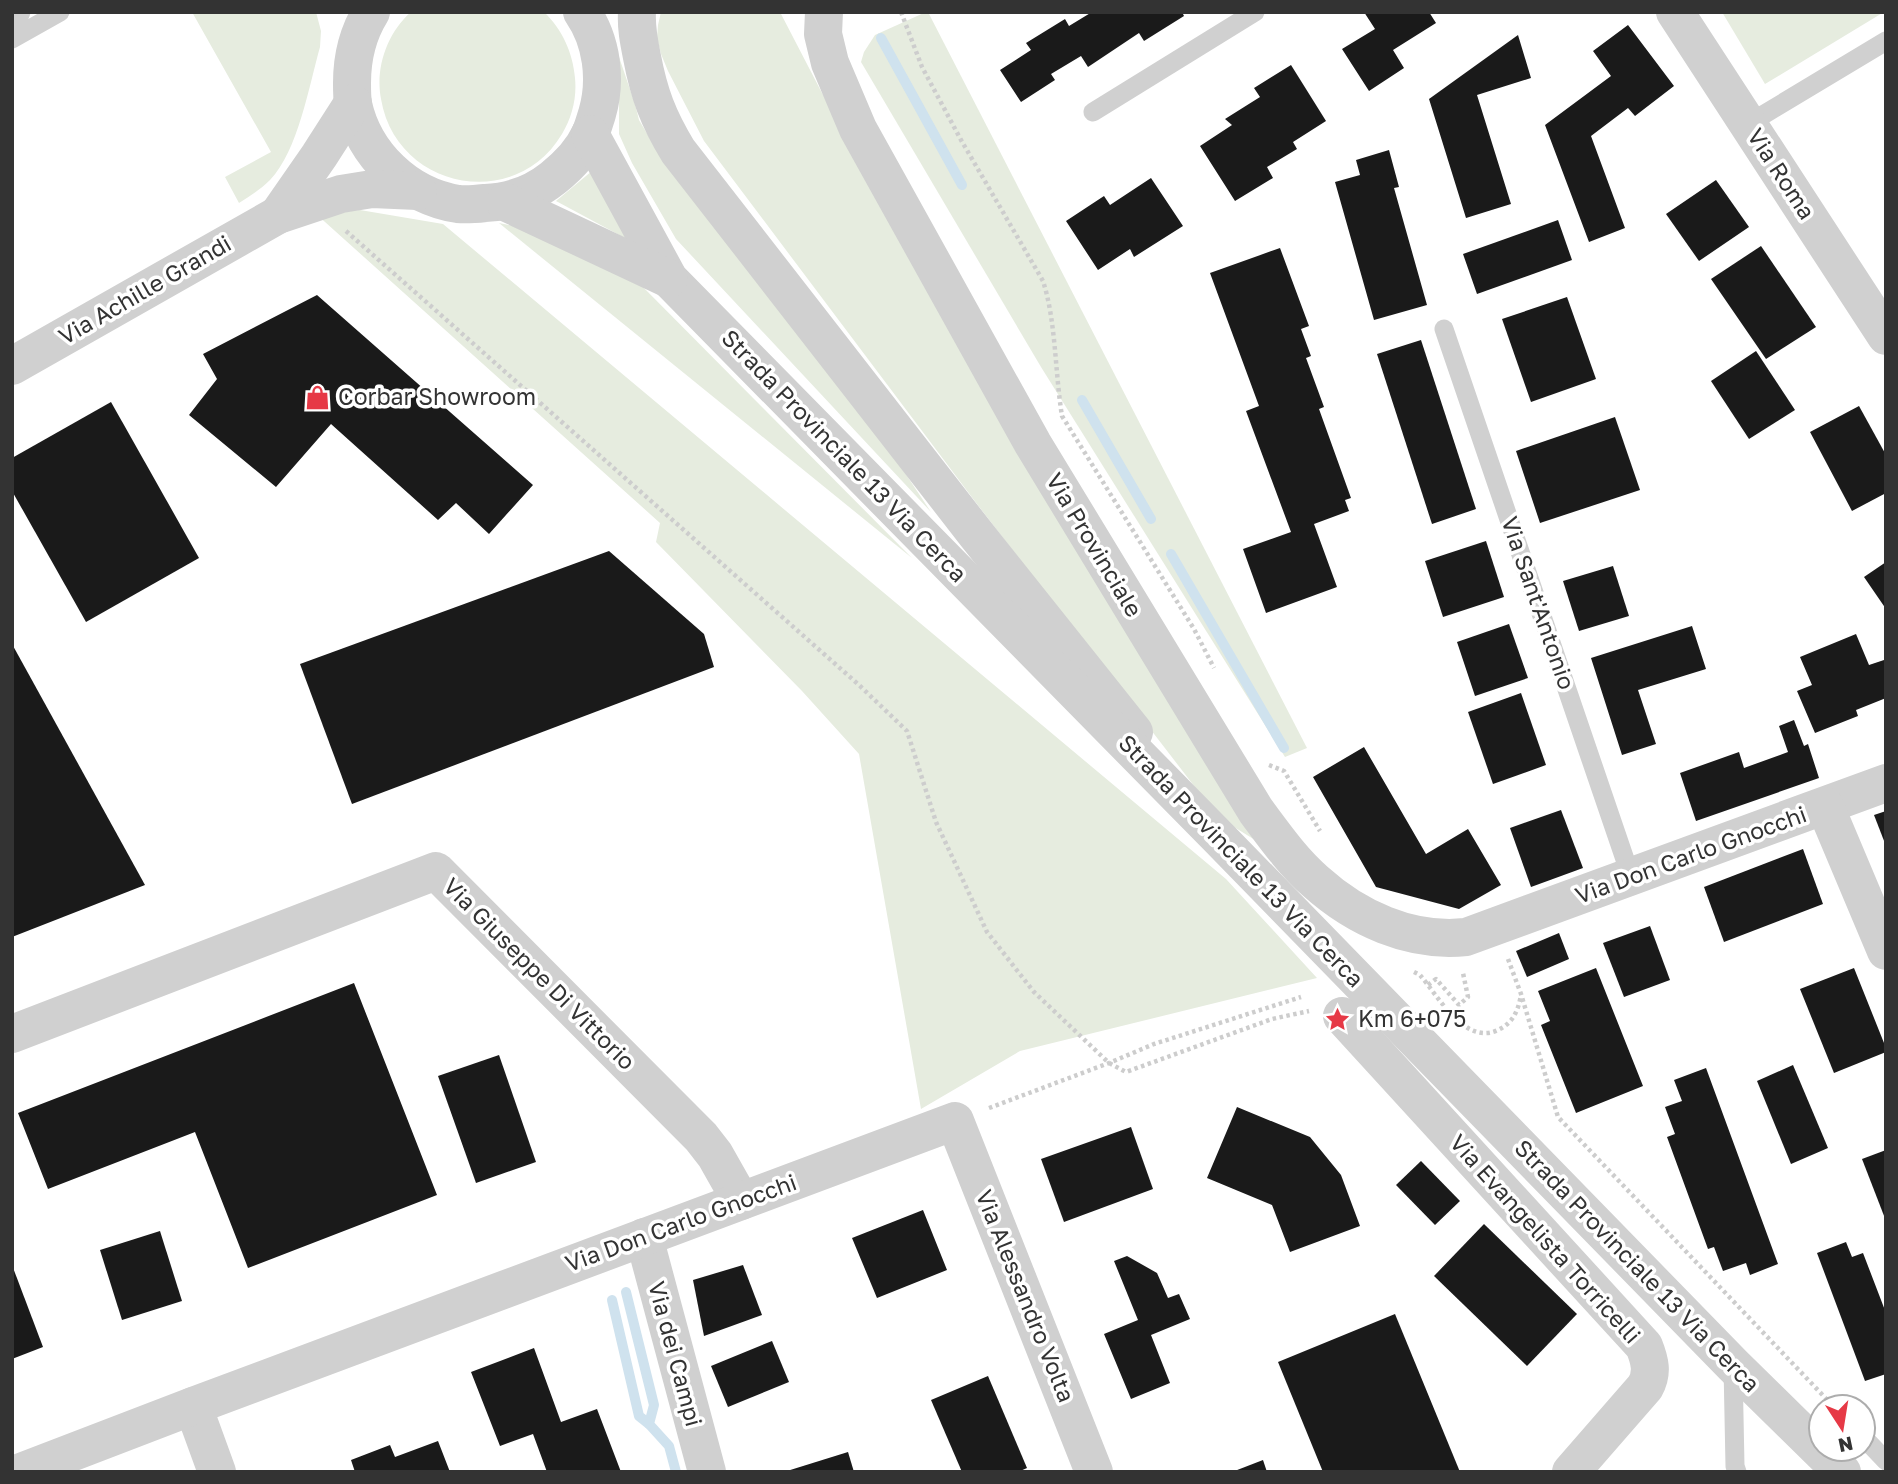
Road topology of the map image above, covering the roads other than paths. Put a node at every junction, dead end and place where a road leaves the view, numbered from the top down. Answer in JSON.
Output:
{"nodes":[{"id":1,"x":21,"y":12,"type":"edge"},
{"id":2,"x":60,"y":12,"type":"edge"},
{"id":3,"x":582,"y":12,"type":"edge"},
{"id":4,"x":614,"y":12,"type":"edge"},
{"id":5,"x":637,"y":12,"type":"edge"},
{"id":6,"x":824,"y":12,"type":"edge"},
{"id":7,"x":1255,"y":12,"type":"edge"},
{"id":8,"x":1675,"y":12,"type":"edge"},
{"id":9,"x":363,"y":16,"type":"edge"},
{"id":10,"x":12,"y":34,"type":"edge"},
{"id":11,"x":12,"y":40,"type":"edge"},
{"id":12,"x":1886,"y":41,"type":"edge"},
{"id":13,"x":601,"y":56,"type":"junction"},
{"id":14,"x":353,"y":103,"type":"junction"},
{"id":15,"x":1093,"y":112,"type":"dead end"},
{"id":16,"x":1748,"y":124,"type":"junction"},
{"id":17,"x":590,"y":134,"type":"junction"},
{"id":18,"x":418,"y":191,"type":"junction"},
{"id":19,"x":505,"y":202,"type":"junction"},
{"id":20,"x":278,"y":215,"type":"junction"},
{"id":21,"x":669,"y":279,"type":"junction"},
{"id":22,"x":1444,"y":329,"type":"dead end"},
{"id":23,"x":1886,"y":336,"type":"edge"},
{"id":24,"x":12,"y":366,"type":"edge"},
{"id":25,"x":1886,"y":783,"type":"edge"},
{"id":26,"x":1825,"y":806,"type":"junction"},
{"id":27,"x":1219,"y":838,"type":"junction"},
{"id":28,"x":1631,"y":877,"type":"junction"},
{"id":29,"x":1496,"y":926,"type":"joint"},
{"id":30,"x":1886,"y":951,"type":"edge"},
{"id":31,"x":1342,"y":1016,"type":"road end"},
{"id":32,"x":12,"y":1034,"type":"edge"},
{"id":33,"x":955,"y":1121,"type":"joint"},
{"id":34,"x":741,"y":1201,"type":"junction"},
{"id":35,"x":644,"y":1237,"type":"junction"},
{"id":36,"x":1733,"y":1365,"type":"junction"},
{"id":37,"x":193,"y":1406,"type":"junction"},
{"id":38,"x":1807,"y":1423,"type":"edge"},
{"id":39,"x":22,"y":1472,"type":"edge"},
{"id":40,"x":217,"y":1472,"type":"edge"},
{"id":41,"x":707,"y":1472,"type":"edge"},
{"id":42,"x":1094,"y":1472,"type":"edge"},
{"id":43,"x":1571,"y":1472,"type":"edge"},
{"id":44,"x":1737,"y":1472,"type":"edge"}],
"edges":[{"from":1,"to":10,"type":"lane"},
{"from":2,"to":11,"type":"lane"},
{"from":3,"to":13,"type":"street","name":"Strada Provinciale 13 Via Cerca"},
{"from":4,"to":13,"type":"street"},
{"from":5,"to":27,"type":"street"},
{"from":6,"to":29,"type":"street","name":"Via Provinciale"},
{"from":7,"to":15,"type":"lane"},
{"from":8,"to":16,"type":"street","name":"Via Roma"},
{"from":9,"to":14,"type":"street","name":"Strada Provinciale 13 Via Cerca"},
{"from":12,"to":16,"type":"lane"},
{"from":13,"to":17,"type":"street","name":"Strada Provinciale 13 Via Cerca"},
{"from":14,"to":18,"type":"street","name":"Strada Provinciale 13 Via Cerca"},
{"from":14,"to":20,"type":"street","name":"Via Achille Grandi"},
{"from":16,"to":23,"type":"street","name":"Via Roma"},
{"from":17,"to":19,"type":"street","name":"Strada Provinciale 13 Via Cerca"},
{"from":17,"to":21,"type":"street","name":"Strada Provinciale 13 Via Cerca"},
{"from":18,"to":19,"type":"street","name":"Strada Provinciale 13 Via Cerca"},
{"from":18,"to":20,"type":"street","name":"Via Achille Grandi"},
{"from":19,"to":21,"type":"street","name":"Strada Provinciale 13 Via Cerca"},
{"from":20,"to":24,"type":"street","name":"Via Achille Grandi"},
{"from":21,"to":27,"type":"street","name":"Strada Provinciale 13 Via Cerca"},
{"from":22,"to":28,"type":"lane","name":"Via Sant'Antonio"},
{"from":25,"to":26,"type":"street","name":"Via Don Carlo Gnocchi"},
{"from":26,"to":28,"type":"street","name":"Via Don Carlo Gnocchi"},
{"from":26,"to":30,"type":"street"},
{"from":27,"to":36,"type":"street","name":"Strada Provinciale 13 Via Cerca"},
{"from":28,"to":29,"type":"street","name":"Via Don Carlo Gnocchi"},
{"from":31,"to":43,"type":"street","name":"Via Evangelista Torricelli"},
{"from":32,"to":34,"type":"street","name":"Via Giuseppe Di Vittorio"},
{"from":33,"to":34,"type":"street","name":"Via Don Carlo Gnocchi"},
{"from":33,"to":42,"type":"street","name":"Via Alessandro Volta"},
{"from":34,"to":35,"type":"street","name":"Via Don Carlo Gnocchi"},
{"from":35,"to":37,"type":"street","name":"Via Don Carlo Gnocchi"},
{"from":35,"to":41,"type":"street","name":"Via dei Campi"},
{"from":36,"to":38,"type":"street","name":"Strada Provinciale 13 Via Cerca"},
{"from":36,"to":44,"type":"lane"},
{"from":37,"to":39,"type":"street","name":"Via Don Carlo Gnocchi"},
{"from":37,"to":40,"type":"street"}]}
